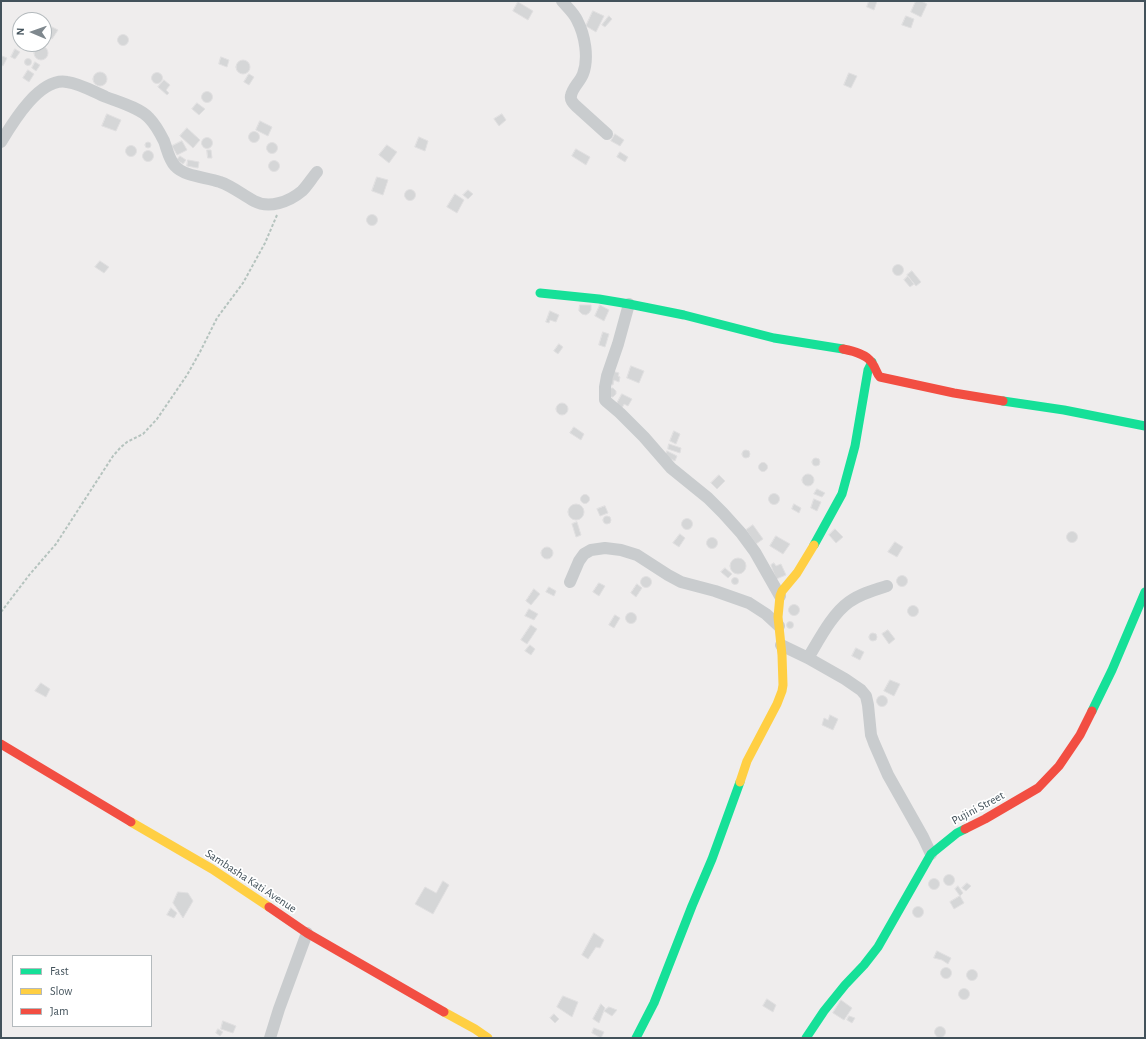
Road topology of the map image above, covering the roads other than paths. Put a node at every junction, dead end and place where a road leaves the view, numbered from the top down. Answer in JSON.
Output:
{"nodes":[{"id":1,"x":562,"y":1,"type":"edge"},
{"id":2,"x":607,"y":134,"type":"dead end"},
{"id":3,"x":1,"y":142,"type":"edge"},
{"id":4,"x":317,"y":172,"type":"dead end"},
{"id":5,"x":540,"y":293,"type":"dead end"},
{"id":6,"x":629,"y":304,"type":"junction"},
{"id":7,"x":872,"y":362,"type":"junction"},
{"id":8,"x":1145,"y":426,"type":"edge"},
{"id":9,"x":570,"y":582,"type":"dead end"},
{"id":10,"x":887,"y":586,"type":"dead end"},
{"id":11,"x":1145,"y":592,"type":"edge"},
{"id":12,"x":780,"y":596,"type":"junction"},
{"id":13,"x":778,"y":626,"type":"junction"},
{"id":14,"x":781,"y":645,"type":"junction"},
{"id":15,"x":808,"y":658,"type":"junction"},
{"id":16,"x":1,"y":744,"type":"edge"},
{"id":17,"x":931,"y":854,"type":"junction"},
{"id":18,"x":307,"y":933,"type":"junction"},
{"id":19,"x":270,"y":1038,"type":"edge"},
{"id":20,"x":488,"y":1038,"type":"edge"},
{"id":21,"x":636,"y":1038,"type":"edge"},
{"id":22,"x":806,"y":1038,"type":"edge"}],
"edges":[{"from":1,"to":2,"type":"street"},
{"from":3,"to":4,"type":"street"},
{"from":5,"to":6,"type":"street"},
{"from":6,"to":7,"type":"street"},
{"from":6,"to":12,"type":"street"},
{"from":7,"to":8,"type":"street"},
{"from":7,"to":12,"type":"street"},
{"from":9,"to":13,"type":"street"},
{"from":10,"to":15,"type":"street"},
{"from":11,"to":17,"type":"street","name":"Pujini Street"},
{"from":12,"to":13,"type":"street"},
{"from":13,"to":14,"type":"street"},
{"from":14,"to":15,"type":"street"},
{"from":14,"to":21,"type":"street"},
{"from":15,"to":17,"type":"street"},
{"from":16,"to":18,"type":"street","name":"Sambasha Kati Avenue"},
{"from":17,"to":22,"type":"street","name":"Pujini Street"},
{"from":18,"to":19,"type":"street"},
{"from":18,"to":20,"type":"street","name":"Sambasha Kati Avenue"}]}
